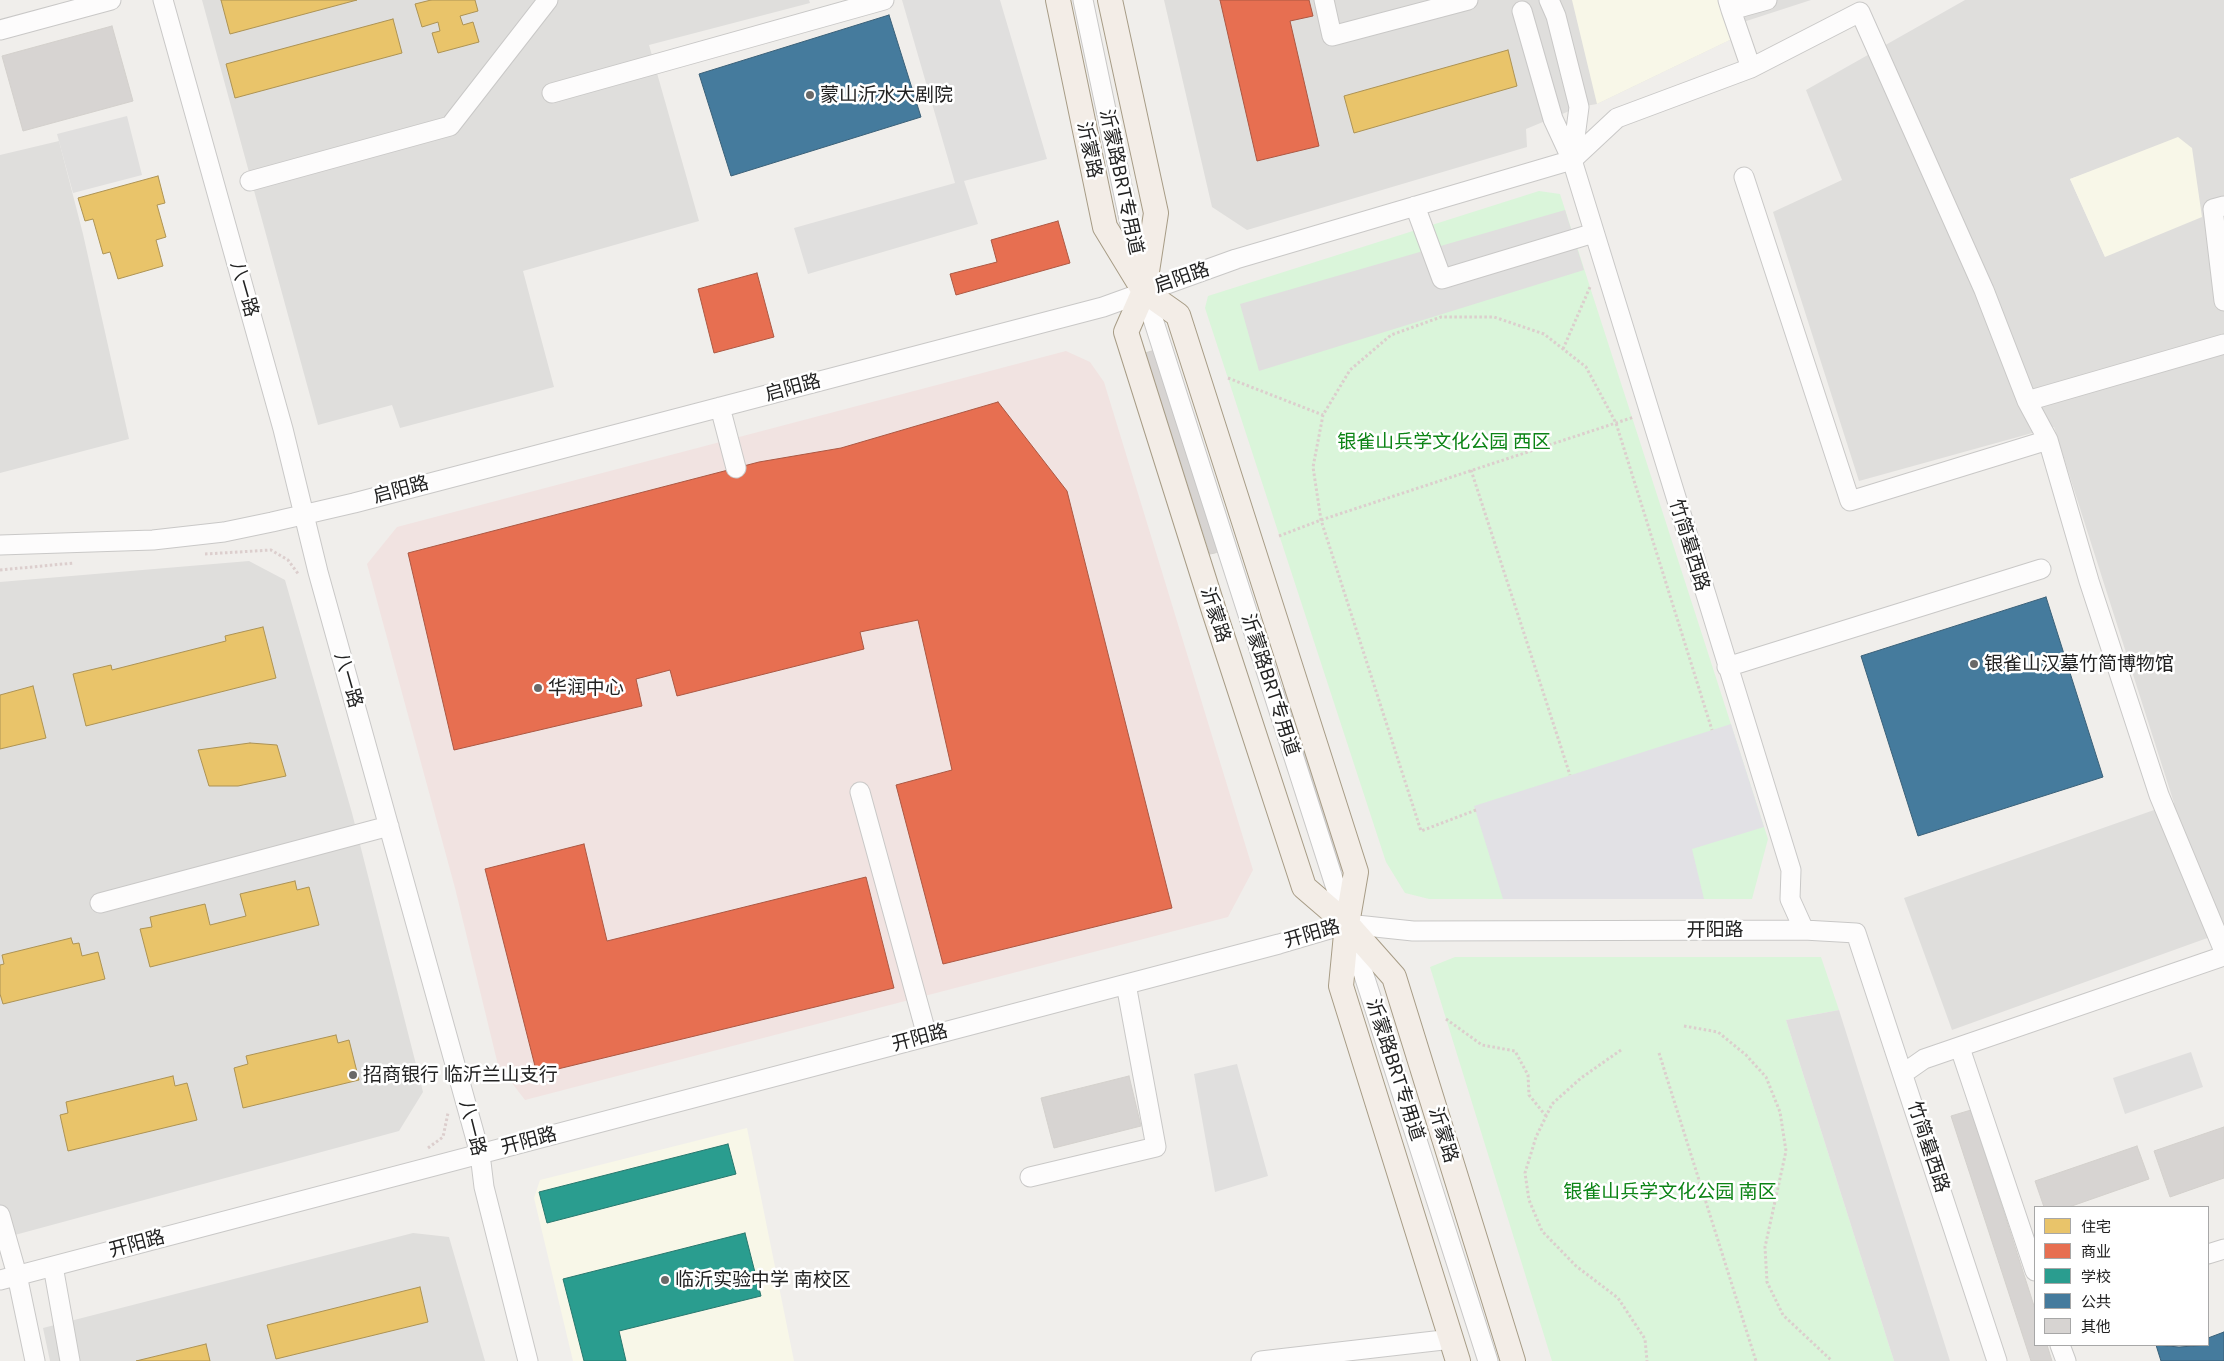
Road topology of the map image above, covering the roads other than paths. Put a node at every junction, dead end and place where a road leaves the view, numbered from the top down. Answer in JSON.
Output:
{"nodes":[{"id":1,"x":111,"y":0,"type":"edge"},
{"id":2,"x":163,"y":0,"type":"edge"},
{"id":3,"x":548,"y":0,"type":"edge"},
{"id":4,"x":884,"y":0,"type":"edge"},
{"id":5,"x":1058,"y":0,"type":"edge"},
{"id":6,"x":1083,"y":0,"type":"edge"},
{"id":7,"x":1110,"y":0,"type":"edge"},
{"id":8,"x":1324,"y":0,"type":"edge"},
{"id":9,"x":1468,"y":0,"type":"edge"},
{"id":10,"x":1549,"y":0,"type":"edge"},
{"id":11,"x":1767,"y":0,"type":"edge"},
{"id":12,"x":1729,"y":5,"type":"edge"},
{"id":13,"x":1522,"y":11,"type":"dead end"},
{"id":14,"x":0,"y":30,"type":"edge"},
{"id":15,"x":1750,"y":68,"type":"junction"},
{"id":16,"x":552,"y":93,"type":"dead end"},
{"id":17,"x":1572,"y":160,"type":"junction"},
{"id":18,"x":1744,"y":177,"type":"dead end"},
{"id":19,"x":250,"y":182,"type":"dead end"},
{"id":20,"x":1415,"y":206,"type":"junction"},
{"id":21,"x":2224,"y":206,"type":"edge"},
{"id":22,"x":1594,"y":233,"type":"junction"},
{"id":23,"x":1144,"y":291,"type":"junction"},
{"id":24,"x":2224,"y":301,"type":"edge"},
{"id":25,"x":2224,"y":344,"type":"edge"},
{"id":26,"x":2027,"y":401,"type":"junction"},
{"id":27,"x":720,"y":407,"type":"junction"},
{"id":28,"x":2048,"y":440,"type":"junction"},
{"id":29,"x":736,"y":468,"type":"dead end"},
{"id":30,"x":303,"y":515,"type":"junction"},
{"id":31,"x":0,"y":545,"type":"edge"},
{"id":32,"x":2041,"y":569,"type":"dead end"},
{"id":33,"x":1726,"y":667,"type":"junction"},
{"id":34,"x":860,"y":792,"type":"dead end"},
{"id":35,"x":389,"y":826,"type":"junction"},
{"id":36,"x":100,"y":903,"type":"dead end"},
{"id":37,"x":1347,"y":924,"type":"junction"},
{"id":38,"x":1804,"y":930,"type":"junction"},
{"id":39,"x":1856,"y":933,"type":"joint"},
{"id":40,"x":2224,"y":951,"type":"edge"},
{"id":41,"x":2224,"y":956,"type":"edge"},
{"id":42,"x":1126,"y":984,"type":"junction"},
{"id":43,"x":927,"y":1036,"type":"junction"},
{"id":44,"x":1960,"y":1048,"type":"junction"},
{"id":45,"x":1904,"y":1073,"type":"junction"},
{"id":46,"x":480,"y":1154,"type":"junction"},
{"id":47,"x":1030,"y":1177,"type":"dead end"},
{"id":48,"x":0,"y":1215,"type":"edge"},
{"id":49,"x":2224,"y":1249,"type":"edge"},
{"id":50,"x":2209,"y":1254,"type":"edge"},
{"id":51,"x":53,"y":1266,"type":"junction"},
{"id":52,"x":2034,"y":1268,"type":"edge"},
{"id":53,"x":9,"y":1278,"type":"edge"},
{"id":54,"x":1452,"y":1338,"type":"junction"},
{"id":55,"x":2060,"y":1346,"type":"edge"},
{"id":56,"x":35,"y":1361,"type":"edge"},
{"id":57,"x":70,"y":1361,"type":"edge"},
{"id":58,"x":528,"y":1361,"type":"edge"},
{"id":59,"x":1261,"y":1361,"type":"edge"},
{"id":60,"x":1458,"y":1361,"type":"edge"},
{"id":61,"x":1488,"y":1361,"type":"edge"},
{"id":62,"x":1513,"y":1361,"type":"edge"},
{"id":63,"x":1997,"y":1361,"type":"edge"},
{"id":64,"x":2066,"y":1361,"type":"edge"}],
"edges":[{"from":1,"to":14,"type":"street"},
{"from":2,"to":30,"type":"street","name":"八一路"},
{"from":3,"to":19,"type":"street"},
{"from":4,"to":16,"type":"street"},
{"from":5,"to":23,"type":"main road","name":"沂蒙路"},
{"from":6,"to":23,"type":"street","name":"沂蒙路BRT专用道"},
{"from":7,"to":23,"type":"main road","name":"沂蒙路"},
{"from":8,"to":9,"type":"street"},
{"from":10,"to":17,"type":"street"},
{"from":11,"to":12,"type":"street"},
{"from":12,"to":15,"type":"street"},
{"from":13,"to":17,"type":"street","name":"竹简墓西路"},
{"from":15,"to":17,"type":"street"},
{"from":15,"to":26,"type":"street"},
{"from":17,"to":20,"type":"street","name":"启阳路"},
{"from":17,"to":22,"type":"street","name":"竹简墓西路"},
{"from":18,"to":28,"type":"street"},
{"from":20,"to":22,"type":"street"},
{"from":20,"to":23,"type":"street","name":"启阳路"},
{"from":21,"to":24,"type":"street"},
{"from":22,"to":33,"type":"street","name":"竹简墓西路"},
{"from":23,"to":27,"type":"street","name":"启阳路"},
{"from":23,"to":37,"type":"main road","name":"沂蒙路"},
{"from":23,"to":37,"type":"main road","name":"沂蒙路"},
{"from":25,"to":26,"type":"street"},
{"from":26,"to":28,"type":"street"},
{"from":27,"to":29,"type":"street"},
{"from":27,"to":30,"type":"street","name":"启阳路"},
{"from":28,"to":40,"type":"street"},
{"from":30,"to":31,"type":"street","name":"启阳路"},
{"from":30,"to":35,"type":"street","name":"八一路"},
{"from":32,"to":33,"type":"street"},
{"from":33,"to":38,"type":"street","name":"竹简墓西路"},
{"from":34,"to":43,"type":"street"},
{"from":35,"to":36,"type":"street"},
{"from":35,"to":46,"type":"street","name":"八一路"},
{"from":37,"to":38,"type":"street","name":"开阳路"},
{"from":37,"to":42,"type":"street","name":"开阳路"},
{"from":37,"to":54,"type":"main road","name":"沂蒙路"},
{"from":37,"to":61,"type":"street","name":"沂蒙路BRT专用道"},
{"from":37,"to":62,"type":"main road","name":"沂蒙路"},
{"from":38,"to":39,"type":"street","name":"开阳路"},
{"from":39,"to":45,"type":"street","name":"竹简墓西路"},
{"from":41,"to":44,"type":"street"},
{"from":42,"to":43,"type":"street","name":"开阳路"},
{"from":42,"to":47,"type":"street"},
{"from":43,"to":46,"type":"street","name":"开阳路"},
{"from":44,"to":45,"type":"street"},
{"from":44,"to":52,"type":"street"},
{"from":45,"to":63,"type":"street","name":"竹简墓西路"},
{"from":46,"to":51,"type":"street","name":"开阳路"},
{"from":46,"to":58,"type":"street","name":"八一路"},
{"from":48,"to":53,"type":"street"},
{"from":49,"to":50,"type":"street"},
{"from":51,"to":53,"type":"street","name":"开阳路"},
{"from":51,"to":57,"type":"street"},
{"from":53,"to":56,"type":"street"},
{"from":54,"to":59,"type":"street"},
{"from":54,"to":60,"type":"main road","name":"沂蒙路"},
{"from":55,"to":64,"type":"street"}]}
